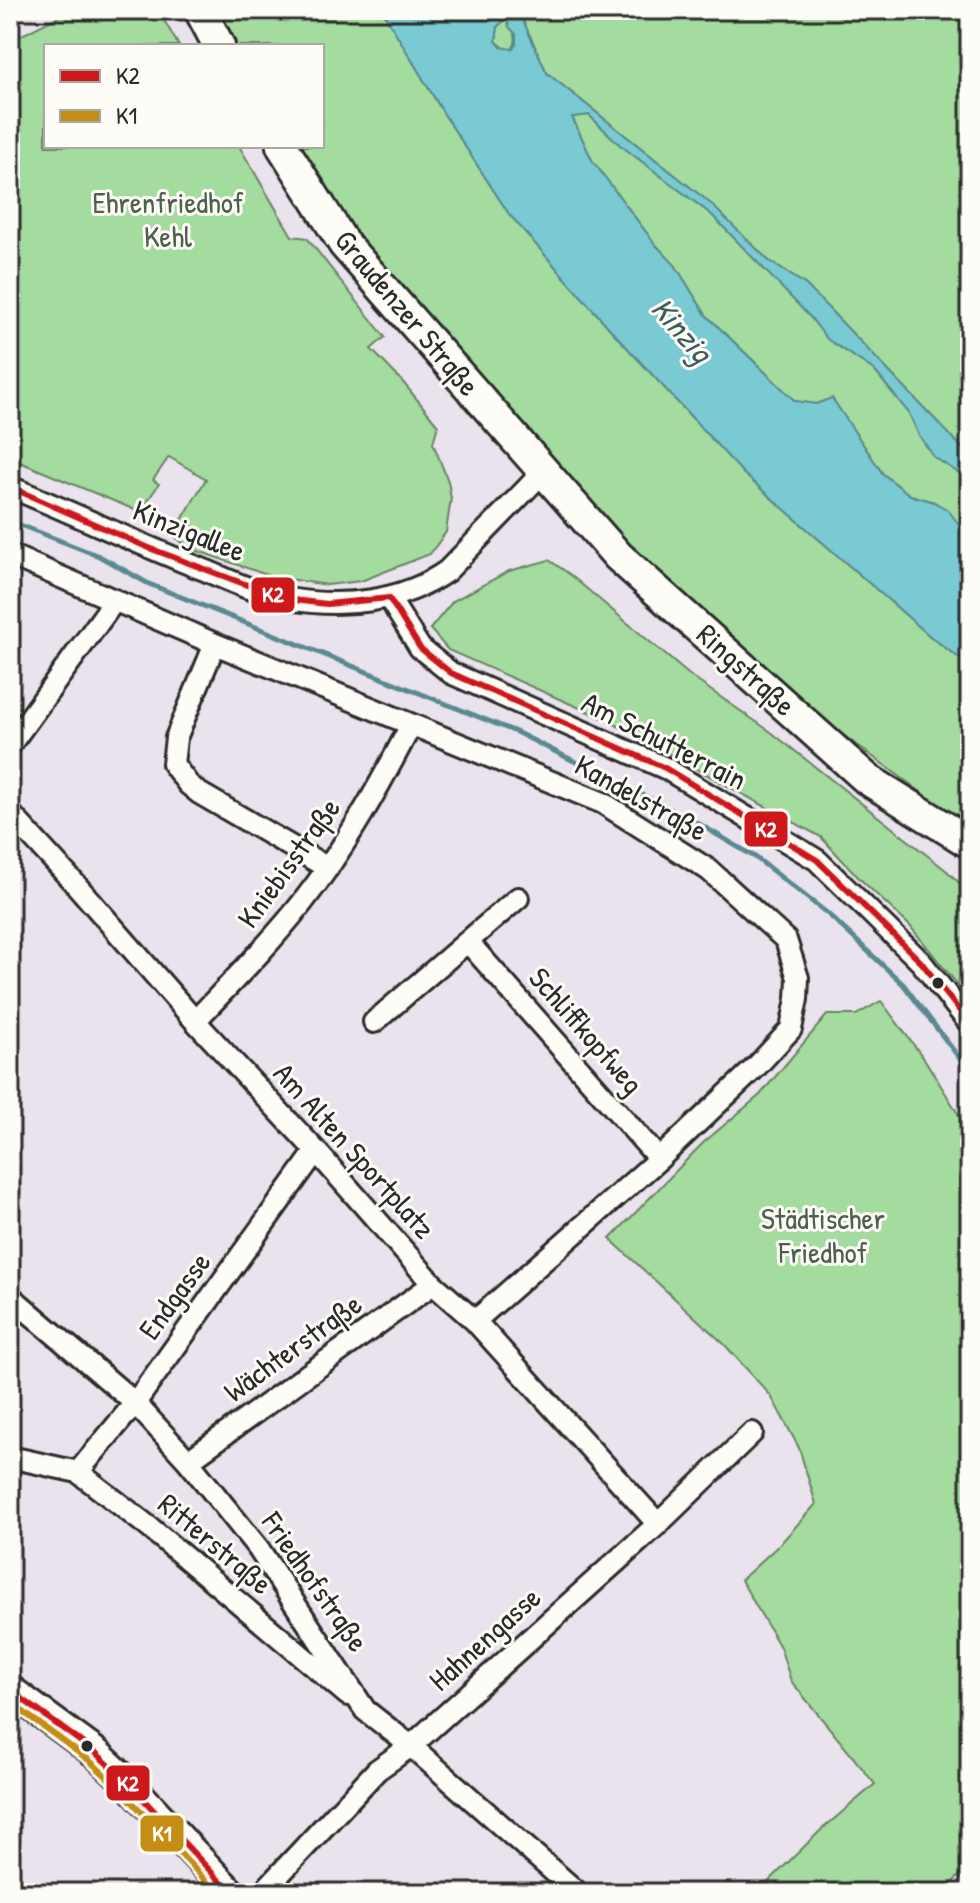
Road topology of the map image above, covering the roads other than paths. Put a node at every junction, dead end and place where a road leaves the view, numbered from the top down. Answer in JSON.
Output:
{"nodes":[{"id":1,"x":200,"y":10,"type":"edge"},
{"id":2,"x":218,"y":44,"type":"edge"},
{"id":3,"x":283,"y":148,"type":"edge"},
{"id":4,"x":543,"y":472,"type":"junction"},
{"id":5,"x":10,"y":487,"type":"edge"},
{"id":6,"x":10,"y":555,"type":"edge"},
{"id":7,"x":389,"y":598,"type":"junction"},
{"id":8,"x":115,"y":600,"type":"junction"},
{"id":9,"x":215,"y":644,"type":"junction"},
{"id":10,"x":411,"y":725,"type":"junction"},
{"id":11,"x":10,"y":745,"type":"edge"},
{"id":12,"x":10,"y":813,"type":"edge"},
{"id":13,"x":970,"y":843,"type":"edge"},
{"id":14,"x":328,"y":868,"type":"junction"},
{"id":15,"x":518,"y":898,"type":"dead end"},
{"id":16,"x":468,"y":942,"type":"junction"},
{"id":17,"x":195,"y":1021,"type":"junction"},
{"id":18,"x":374,"y":1022,"type":"dead end"},
{"id":19,"x":970,"y":1024,"type":"edge"},
{"id":20,"x":316,"y":1151,"type":"junction"},
{"id":21,"x":659,"y":1159,"type":"junction"},
{"id":22,"x":433,"y":1284,"type":"junction"},
{"id":23,"x":10,"y":1296,"type":"edge"},
{"id":24,"x":475,"y":1321,"type":"junction"},
{"id":25,"x":135,"y":1403,"type":"junction"},
{"id":26,"x":752,"y":1433,"type":"dead end"},
{"id":27,"x":10,"y":1457,"type":"edge"},
{"id":28,"x":188,"y":1461,"type":"junction"},
{"id":29,"x":78,"y":1472,"type":"junction"},
{"id":30,"x":658,"y":1524,"type":"junction"},
{"id":31,"x":10,"y":1690,"type":"edge"},
{"id":32,"x":365,"y":1710,"type":"junction"},
{"id":33,"x":411,"y":1746,"type":"junction"},
{"id":34,"x":231,"y":1893,"type":"edge"},
{"id":35,"x":262,"y":1893,"type":"edge"},
{"id":36,"x":578,"y":1893,"type":"edge"}],
"edges":[{"from":1,"to":2,"type":"main road"},
{"from":3,"to":4,"type":"main road","name":"Graudenzer Straße"},
{"from":4,"to":7,"type":"street","name":"Kinzigallee"},
{"from":4,"to":13,"type":"main road","name":"Ringstraße"},
{"from":5,"to":7,"type":"street","name":"Kinzigallee"},
{"from":6,"to":8,"type":"street","name":"Kandelstraße"},
{"from":7,"to":19,"type":"street","name":"Am Schutterrain"},
{"from":8,"to":9,"type":"street","name":"Kandelstraße"},
{"from":8,"to":11,"type":"street"},
{"from":9,"to":10,"type":"street","name":"Kandelstraße"},
{"from":9,"to":14,"type":"street"},
{"from":10,"to":14,"type":"street","name":"Kniebisstraße"},
{"from":10,"to":21,"type":"street","name":"Kandelstraße"},
{"from":12,"to":17,"type":"street","name":"Am Alten Sportplatz"},
{"from":14,"to":17,"type":"street","name":"Kniebisstraße"},
{"from":15,"to":16,"type":"street"},
{"from":16,"to":18,"type":"street"},
{"from":16,"to":21,"type":"street","name":"Schliffkopfweg"},
{"from":17,"to":20,"type":"street","name":"Am Alten Sportplatz"},
{"from":20,"to":22,"type":"street","name":"Am Alten Sportplatz"},
{"from":20,"to":25,"type":"street","name":"Endgasse"},
{"from":21,"to":24,"type":"street","name":"Kandelstraße"},
{"from":22,"to":24,"type":"street","name":"Am Alten Sportplatz"},
{"from":22,"to":28,"type":"street","name":"Wächterstraße"},
{"from":23,"to":25,"type":"street","name":"Friedhofstraße"},
{"from":24,"to":30,"type":"street","name":"Am Alten Sportplatz"},
{"from":25,"to":28,"type":"street","name":"Friedhofstraße"},
{"from":25,"to":29,"type":"street","name":"Endgasse"},
{"from":26,"to":30,"type":"street","name":"Hahnengasse"},
{"from":27,"to":29,"type":"street","name":"Ritterstraße"},
{"from":28,"to":32,"type":"street","name":"Friedhofstraße"},
{"from":29,"to":32,"type":"street","name":"Ritterstraße"},
{"from":30,"to":33,"type":"street","name":"Hahnengasse"},
{"from":31,"to":34,"type":"street"},
{"from":32,"to":33,"type":"street","name":"Friedhofstraße"},
{"from":33,"to":35,"type":"street","name":"Hahnengasse"},
{"from":33,"to":36,"type":"street","name":"Friedhofstraße"}]}
